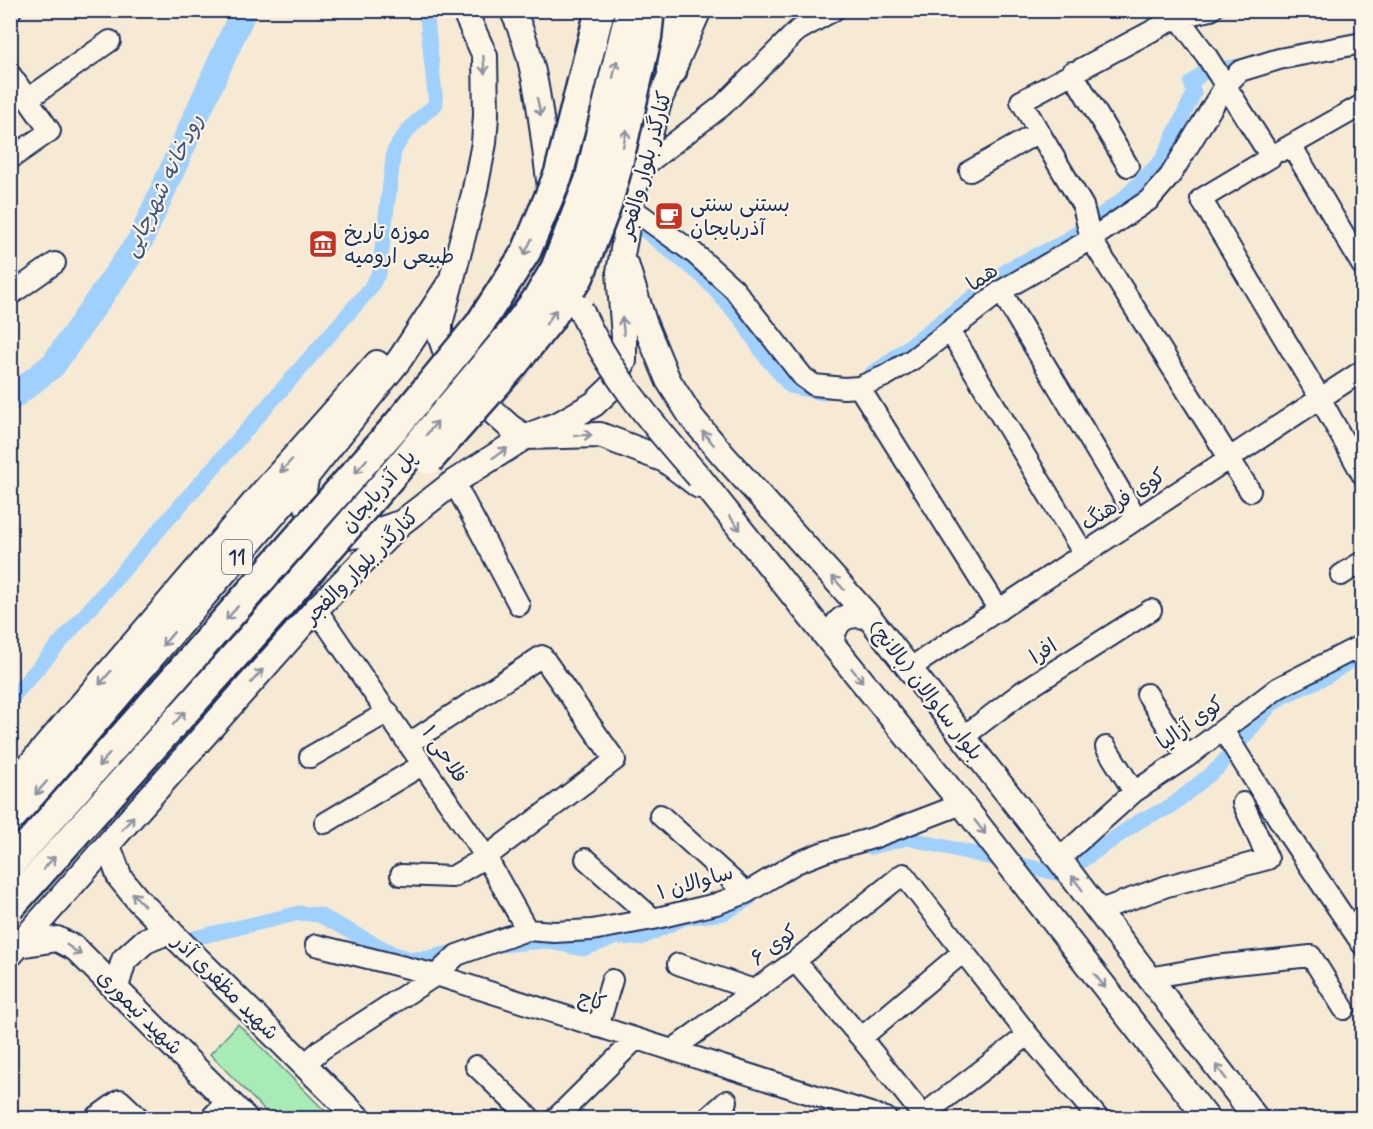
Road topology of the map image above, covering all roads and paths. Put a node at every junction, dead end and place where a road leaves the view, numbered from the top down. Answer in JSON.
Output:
{"nodes":[{"id":1,"x":464,"y":10,"type":"edge"},
{"id":2,"x":512,"y":10,"type":"edge"},
{"id":3,"x":600,"y":10,"type":"edge"},
{"id":4,"x":630,"y":10,"type":"edge"},
{"id":5,"x":647,"y":10,"type":"edge"},
{"id":6,"x":674,"y":10,"type":"edge"},
{"id":7,"x":699,"y":10,"type":"edge"},
{"id":8,"x":834,"y":10,"type":"edge"},
{"id":9,"x":1210,"y":10,"type":"edge"},
{"id":10,"x":1176,"y":14,"type":"edge"},
{"id":11,"x":110,"y":41,"type":"dead end"},
{"id":12,"x":1362,"y":43,"type":"edge"},
{"id":13,"x":672,"y":71,"type":"junction"},
{"id":14,"x":1072,"y":72,"type":"junction"},
{"id":15,"x":10,"y":74,"type":"edge"},
{"id":16,"x":1225,"y":86,"type":"junction"},
{"id":17,"x":28,"y":99,"type":"junction"},
{"id":18,"x":1362,"y":105,"type":"edge"},
{"id":19,"x":1039,"y":132,"type":"junction"},
{"id":20,"x":1292,"y":145,"type":"junction"},
{"id":21,"x":1271,"y":157,"type":"junction"},
{"id":22,"x":10,"y":159,"type":"edge"},
{"id":23,"x":1128,"y":165,"type":"dead end"},
{"id":24,"x":640,"y":169,"type":"junction"},
{"id":25,"x":970,"y":171,"type":"dead end"},
{"id":26,"x":631,"y":208,"type":"junction"},
{"id":27,"x":1091,"y":239,"type":"junction"},
{"id":28,"x":622,"y":251,"type":"junction"},
{"id":29,"x":55,"y":263,"type":"dead end"},
{"id":30,"x":1362,"y":266,"type":"edge"},
{"id":31,"x":451,"y":281,"type":"junction"},
{"id":32,"x":1001,"y":291,"type":"junction"},
{"id":33,"x":10,"y":295,"type":"edge"},
{"id":34,"x":950,"y":331,"type":"junction"},
{"id":35,"x":1362,"y":371,"type":"edge"},
{"id":36,"x":859,"y":387,"type":"junction"},
{"id":37,"x":1320,"y":398,"type":"junction"},
{"id":38,"x":525,"y":437,"type":"junction"},
{"id":39,"x":1230,"y":458,"type":"junction"},
{"id":40,"x":1362,"y":474,"type":"edge"},
{"id":41,"x":307,"y":476,"type":"junction"},
{"id":42,"x":454,"y":482,"type":"junction"},
{"id":43,"x":1250,"y":491,"type":"dead end"},
{"id":44,"x":717,"y":500,"type":"junction"},
{"id":45,"x":1137,"y":519,"type":"junction"},
{"id":46,"x":401,"y":523,"type":"junction"},
{"id":47,"x":250,"y":542,"type":"junction"},
{"id":48,"x":1084,"y":554,"type":"junction"},
{"id":49,"x":1362,"y":562,"type":"edge"},
{"id":50,"x":1341,"y":575,"type":"dead end"},
{"id":51,"x":519,"y":605,"type":"dead end"},
{"id":52,"x":316,"y":609,"type":"junction"},
{"id":53,"x":999,"y":610,"type":"junction"},
{"id":54,"x":1151,"y":610,"type":"dead end"},
{"id":55,"x":273,"y":613,"type":"junction"},
{"id":56,"x":869,"y":617,"type":"junction"},
{"id":57,"x":832,"y":644,"type":"junction"},
{"id":58,"x":1362,"y":645,"type":"edge"},
{"id":59,"x":910,"y":668,"type":"junction"},
{"id":60,"x":1147,"y":694,"type":"dead end"},
{"id":61,"x":388,"y":712,"type":"junction"},
{"id":62,"x":1222,"y":730,"type":"junction"},
{"id":63,"x":963,"y":737,"type":"junction"},
{"id":64,"x":408,"y":744,"type":"junction"},
{"id":65,"x":1106,"y":747,"type":"dead end"},
{"id":66,"x":310,"y":757,"type":"dead end"},
{"id":67,"x":1186,"y":757,"type":"junction"},
{"id":68,"x":422,"y":765,"type":"junction"},
{"id":69,"x":10,"y":788,"type":"edge"},
{"id":70,"x":1134,"y":792,"type":"junction"},
{"id":71,"x":1244,"y":803,"type":"dead end"},
{"id":72,"x":962,"y":804,"type":"junction"},
{"id":73,"x":660,"y":815,"type":"dead end"},
{"id":74,"x":10,"y":823,"type":"edge"},
{"id":75,"x":325,"y":823,"type":"dead end"},
{"id":76,"x":108,"y":846,"type":"junction"},
{"id":77,"x":486,"y":857,"type":"junction"},
{"id":78,"x":586,"y":859,"type":"dead end"},
{"id":79,"x":1059,"y":860,"type":"junction"},
{"id":80,"x":10,"y":865,"type":"edge"},
{"id":81,"x":402,"y":875,"type":"dead end"},
{"id":82,"x":746,"y":893,"type":"junction"},
{"id":83,"x":10,"y":907,"type":"edge"},
{"id":84,"x":1097,"y":910,"type":"junction"},
{"id":85,"x":652,"y":920,"type":"junction"},
{"id":86,"x":527,"y":930,"type":"junction"},
{"id":87,"x":170,"y":931,"type":"junction"},
{"id":88,"x":1362,"y":944,"type":"edge"},
{"id":89,"x":316,"y":945,"type":"dead end"},
{"id":90,"x":15,"y":950,"type":"edge"},
{"id":91,"x":963,"y":952,"type":"junction"},
{"id":92,"x":795,"y":961,"type":"junction"},
{"id":93,"x":678,"y":964,"type":"dead end"},
{"id":94,"x":436,"y":975,"type":"junction"},
{"id":95,"x":1149,"y":978,"type":"junction"},
{"id":96,"x":612,"y":980,"type":"dead end"},
{"id":97,"x":116,"y":987,"type":"junction"},
{"id":98,"x":753,"y":990,"type":"junction"},
{"id":99,"x":1344,"y":1009,"type":"dead end"},
{"id":100,"x":598,"y":1027,"type":"junction"},
{"id":101,"x":1028,"y":1035,"type":"junction"},
{"id":102,"x":861,"y":1038,"type":"junction"},
{"id":103,"x":636,"y":1039,"type":"junction"},
{"id":104,"x":672,"y":1050,"type":"junction"},
{"id":105,"x":305,"y":1064,"type":"junction"},
{"id":106,"x":476,"y":1066,"type":"dead end"},
{"id":107,"x":228,"y":1100,"type":"junction"},
{"id":108,"x":727,"y":1101,"type":"dead end"},
{"id":109,"x":930,"y":1112,"type":"edge"},
{"id":110,"x":95,"y":1119,"type":"edge"},
{"id":111,"x":139,"y":1119,"type":"edge"},
{"id":112,"x":211,"y":1119,"type":"edge"},
{"id":113,"x":245,"y":1119,"type":"edge"},
{"id":114,"x":358,"y":1119,"type":"edge"},
{"id":115,"x":530,"y":1119,"type":"edge"},
{"id":116,"x":556,"y":1119,"type":"edge"},
{"id":117,"x":708,"y":1119,"type":"edge"},
{"id":118,"x":886,"y":1119,"type":"edge"},
{"id":119,"x":1098,"y":1119,"type":"edge"},
{"id":120,"x":1207,"y":1119,"type":"edge"},
{"id":121,"x":1256,"y":1119,"type":"edge"}],
"edges":[{"from":1,"to":31,"type":"main road","number":"11","one_way":true},
{"from":2,"to":44,"type":"main road","name":"بلوار ساوالان (بالانج)","one_way":true,"bridge":true},
{"from":3,"to":80,"type":"highway","name":"پل آذربایجان","one_way":true,"bridge":true},
{"from":55,"to":4,"type":"highway","name":"پل آذربایجان","one_way":true,"bridge":true},
{"from":55,"to":5,"type":"highway","one_way":true,"bridge":true},
{"from":6,"to":13,"type":"highway"},
{"from":7,"to":13,"type":"main road","name":"کنارگذر بلوار والفجر"},
{"from":8,"to":24,"type":"street"},
{"from":9,"to":10,"type":"street"},
{"from":10,"to":14,"type":"street"},
{"from":10,"to":16,"type":"street"},
{"from":11,"to":17,"type":"street"},
{"from":12,"to":16,"type":"street","name":"هما"},
{"from":13,"to":24,"type":"main road","name":"کنارگذر بلوار والفجر"},
{"from":14,"to":19,"type":"street"},
{"from":14,"to":23,"type":"street"},
{"from":15,"to":17,"type":"street"},
{"from":16,"to":21,"type":"street"},
{"from":16,"to":27,"type":"street","name":"هما"},
{"from":17,"to":22,"type":"street"},
{"from":18,"to":20,"type":"street"},
{"from":19,"to":25,"type":"street"},
{"from":19,"to":27,"type":"street"},
{"from":20,"to":21,"type":"street"},
{"from":20,"to":30,"type":"street"},
{"from":21,"to":37,"type":"street"},
{"from":24,"to":26,"type":"main road","name":"کنارگذر بلوار والفجر"},
{"from":26,"to":28,"type":"main road","name":"کنارگذر بلوار والفجر"},
{"from":26,"to":36,"type":"street","name":"هما"},
{"from":27,"to":32,"type":"street","name":"هما"},
{"from":27,"to":39,"type":"street"},
{"from":38,"to":28,"type":"main road","name":"کنارگذر بلوار والفجر","one_way":true},
{"from":56,"to":28,"type":"main road","name":"بلوار ساوالان (بالانج)","one_way":true},
{"from":29,"to":33,"type":"street"},
{"from":31,"to":38,"type":"main road"},
{"from":31,"to":41,"type":"main road","number":"11"},
{"from":31,"to":69,"type":"main road","one_way":true},
{"from":32,"to":34,"type":"street","name":"هما"},
{"from":32,"to":45,"type":"street"},
{"from":34,"to":36,"type":"street","name":"هما"},
{"from":34,"to":48,"type":"street"},
{"from":35,"to":37,"type":"street","name":"کوی فرهنگ"},
{"from":36,"to":53,"type":"street"},
{"from":37,"to":39,"type":"street","name":"کوی فرهنگ"},
{"from":37,"to":40,"type":"street"},
{"from":42,"to":38,"type":"main road","name":"کنارگذر بلوار والفجر","one_way":true},
{"from":38,"to":44,"type":"main road","one_way":true},
{"from":39,"to":43,"type":"street"},
{"from":39,"to":45,"type":"street","name":"کوی فرهنگ"},
{"from":41,"to":46,"type":"main road"},
{"from":41,"to":47,"type":"main road","number":"11"},
{"from":42,"to":46,"type":"main road","name":"کنارگذر بلوار والفجر"},
{"from":42,"to":51,"type":"street"},
{"from":44,"to":57,"type":"main road","name":"بلوار ساوالان (بالانج)","one_way":true},
{"from":45,"to":48,"type":"street","name":"کوی فرهنگ"},
{"from":46,"to":52,"type":"main road","name":"کنارگذر بلوار والفجر"},
{"from":47,"to":52,"type":"main road"},
{"from":47,"to":74,"type":"main road","number":"11","one_way":true},
{"from":48,"to":53,"type":"street","name":"کوی فرهنگ"},
{"from":49,"to":50,"type":"street"},
{"from":52,"to":61,"type":"street","name":"فلاحی ۱"},
{"from":76,"to":52,"type":"main road","name":"کنارگذر بلوار والفجر","one_way":true},
{"from":53,"to":59,"type":"street","name":"کوی فرهنگ"},
{"from":54,"to":63,"type":"street","name":"افرا"},
{"from":83,"to":55,"type":"highway","name":"پل آذربایجان","one_way":true,"bridge":true},
{"from":56,"to":57,"type":"main road"},
{"from":56,"to":59,"type":"main road","name":"بلوار ساوالان (بالانج)"},
{"from":57,"to":72,"type":"main road","name":"بلوار ساوالان (بالانج)","one_way":true},
{"from":58,"to":62,"type":"street","name":"کوی آزالیا"},
{"from":59,"to":63,"type":"main road","name":"بلوار ساوالان (بالانج)"},
{"from":60,"to":67,"type":"street"},
{"from":61,"to":64,"type":"street","name":"فلاحی ۱"},
{"from":61,"to":66,"type":"street"},
{"from":62,"to":67,"type":"street","name":"کوی آزالیا"},
{"from":62,"to":88,"type":"street"},
{"from":63,"to":79,"type":"main road","name":"بلوار ساوالان (بالانج)"},
{"from":64,"to":68,"type":"street","name":"فلاحی ۱"},
{"from":64,"to":77,"type":"street"},
{"from":65,"to":70,"type":"street"},
{"from":67,"to":70,"type":"street","name":"کوی آزالیا"},
{"from":68,"to":75,"type":"street"},
{"from":68,"to":77,"type":"street","name":"فلاحی ۱"},
{"from":70,"to":79,"type":"street","name":"کوی آزالیا"},
{"from":71,"to":84,"type":"street"},
{"from":72,"to":82,"type":"street","name":"ساوالان ۱"},
{"from":72,"to":120,"type":"main road","name":"بلوار ساوالان (بالانج)","one_way":true},
{"from":73,"to":82,"type":"street"},
{"from":87,"to":76,"type":"main road","name":"شهید مظفری آذر","one_way":true},
{"from":76,"to":90,"type":"main road","name":"کنارگذر بلوار والفجر"},
{"from":77,"to":81,"type":"street"},
{"from":77,"to":86,"type":"street","name":"فلاحی ۱"},
{"from":78,"to":85,"type":"street"},
{"from":84,"to":79,"type":"main road","name":"بلوار ساوالان (بالانج)","one_way":true},
{"from":82,"to":85,"type":"street","name":"ساوالان ۱"},
{"from":84,"to":95,"type":"main road","name":"بلوار ساوالان (بالانج)"},
{"from":85,"to":86,"type":"street","name":"ساوالان ۱"},
{"from":86,"to":94,"type":"street","name":"ساوالان ۱"},
{"from":87,"to":97,"type":"main road"},
{"from":87,"to":105,"type":"main road","name":"شهید مظفری آذر"},
{"from":89,"to":94,"type":"street","name":"کاج"},
{"from":90,"to":97,"type":"main road","name":"شهید تیموری","one_way":true},
{"from":91,"to":92,"type":"street","name":"کوی ۶"},
{"from":91,"to":101,"type":"street"},
{"from":91,"to":102,"type":"street"},
{"from":92,"to":98,"type":"street","name":"کوی ۶"},
{"from":92,"to":102,"type":"street"},
{"from":93,"to":98,"type":"street"},
{"from":94,"to":100,"type":"street","name":"کاج"},
{"from":94,"to":105,"type":"street"},
{"from":95,"to":99,"type":"street"},
{"from":121,"to":95,"type":"main road","name":"بلوار ساوالان (بالانج)","one_way":true},
{"from":96,"to":100,"type":"street"},
{"from":97,"to":107,"type":"main road","name":"شهید تیموری"},
{"from":98,"to":104,"type":"street","name":"کوی ۶"},
{"from":100,"to":103,"type":"street","name":"کاج"},
{"from":101,"to":109,"type":"street"},
{"from":101,"to":119,"type":"street"},
{"from":102,"to":109,"type":"street"},
{"from":103,"to":104,"type":"street","name":"کاج"},
{"from":103,"to":116,"type":"street"},
{"from":104,"to":118,"type":"street","name":"کاج"},
{"from":105,"to":114,"type":"main road","name":"شهید مظفری آذر"},
{"from":106,"to":115,"type":"street"},
{"from":107,"to":112,"type":"street"},
{"from":107,"to":113,"type":"main road","name":"شهید تیموری"},
{"from":108,"to":117,"type":"street"},
{"from":110,"to":111,"type":"street"}]}
